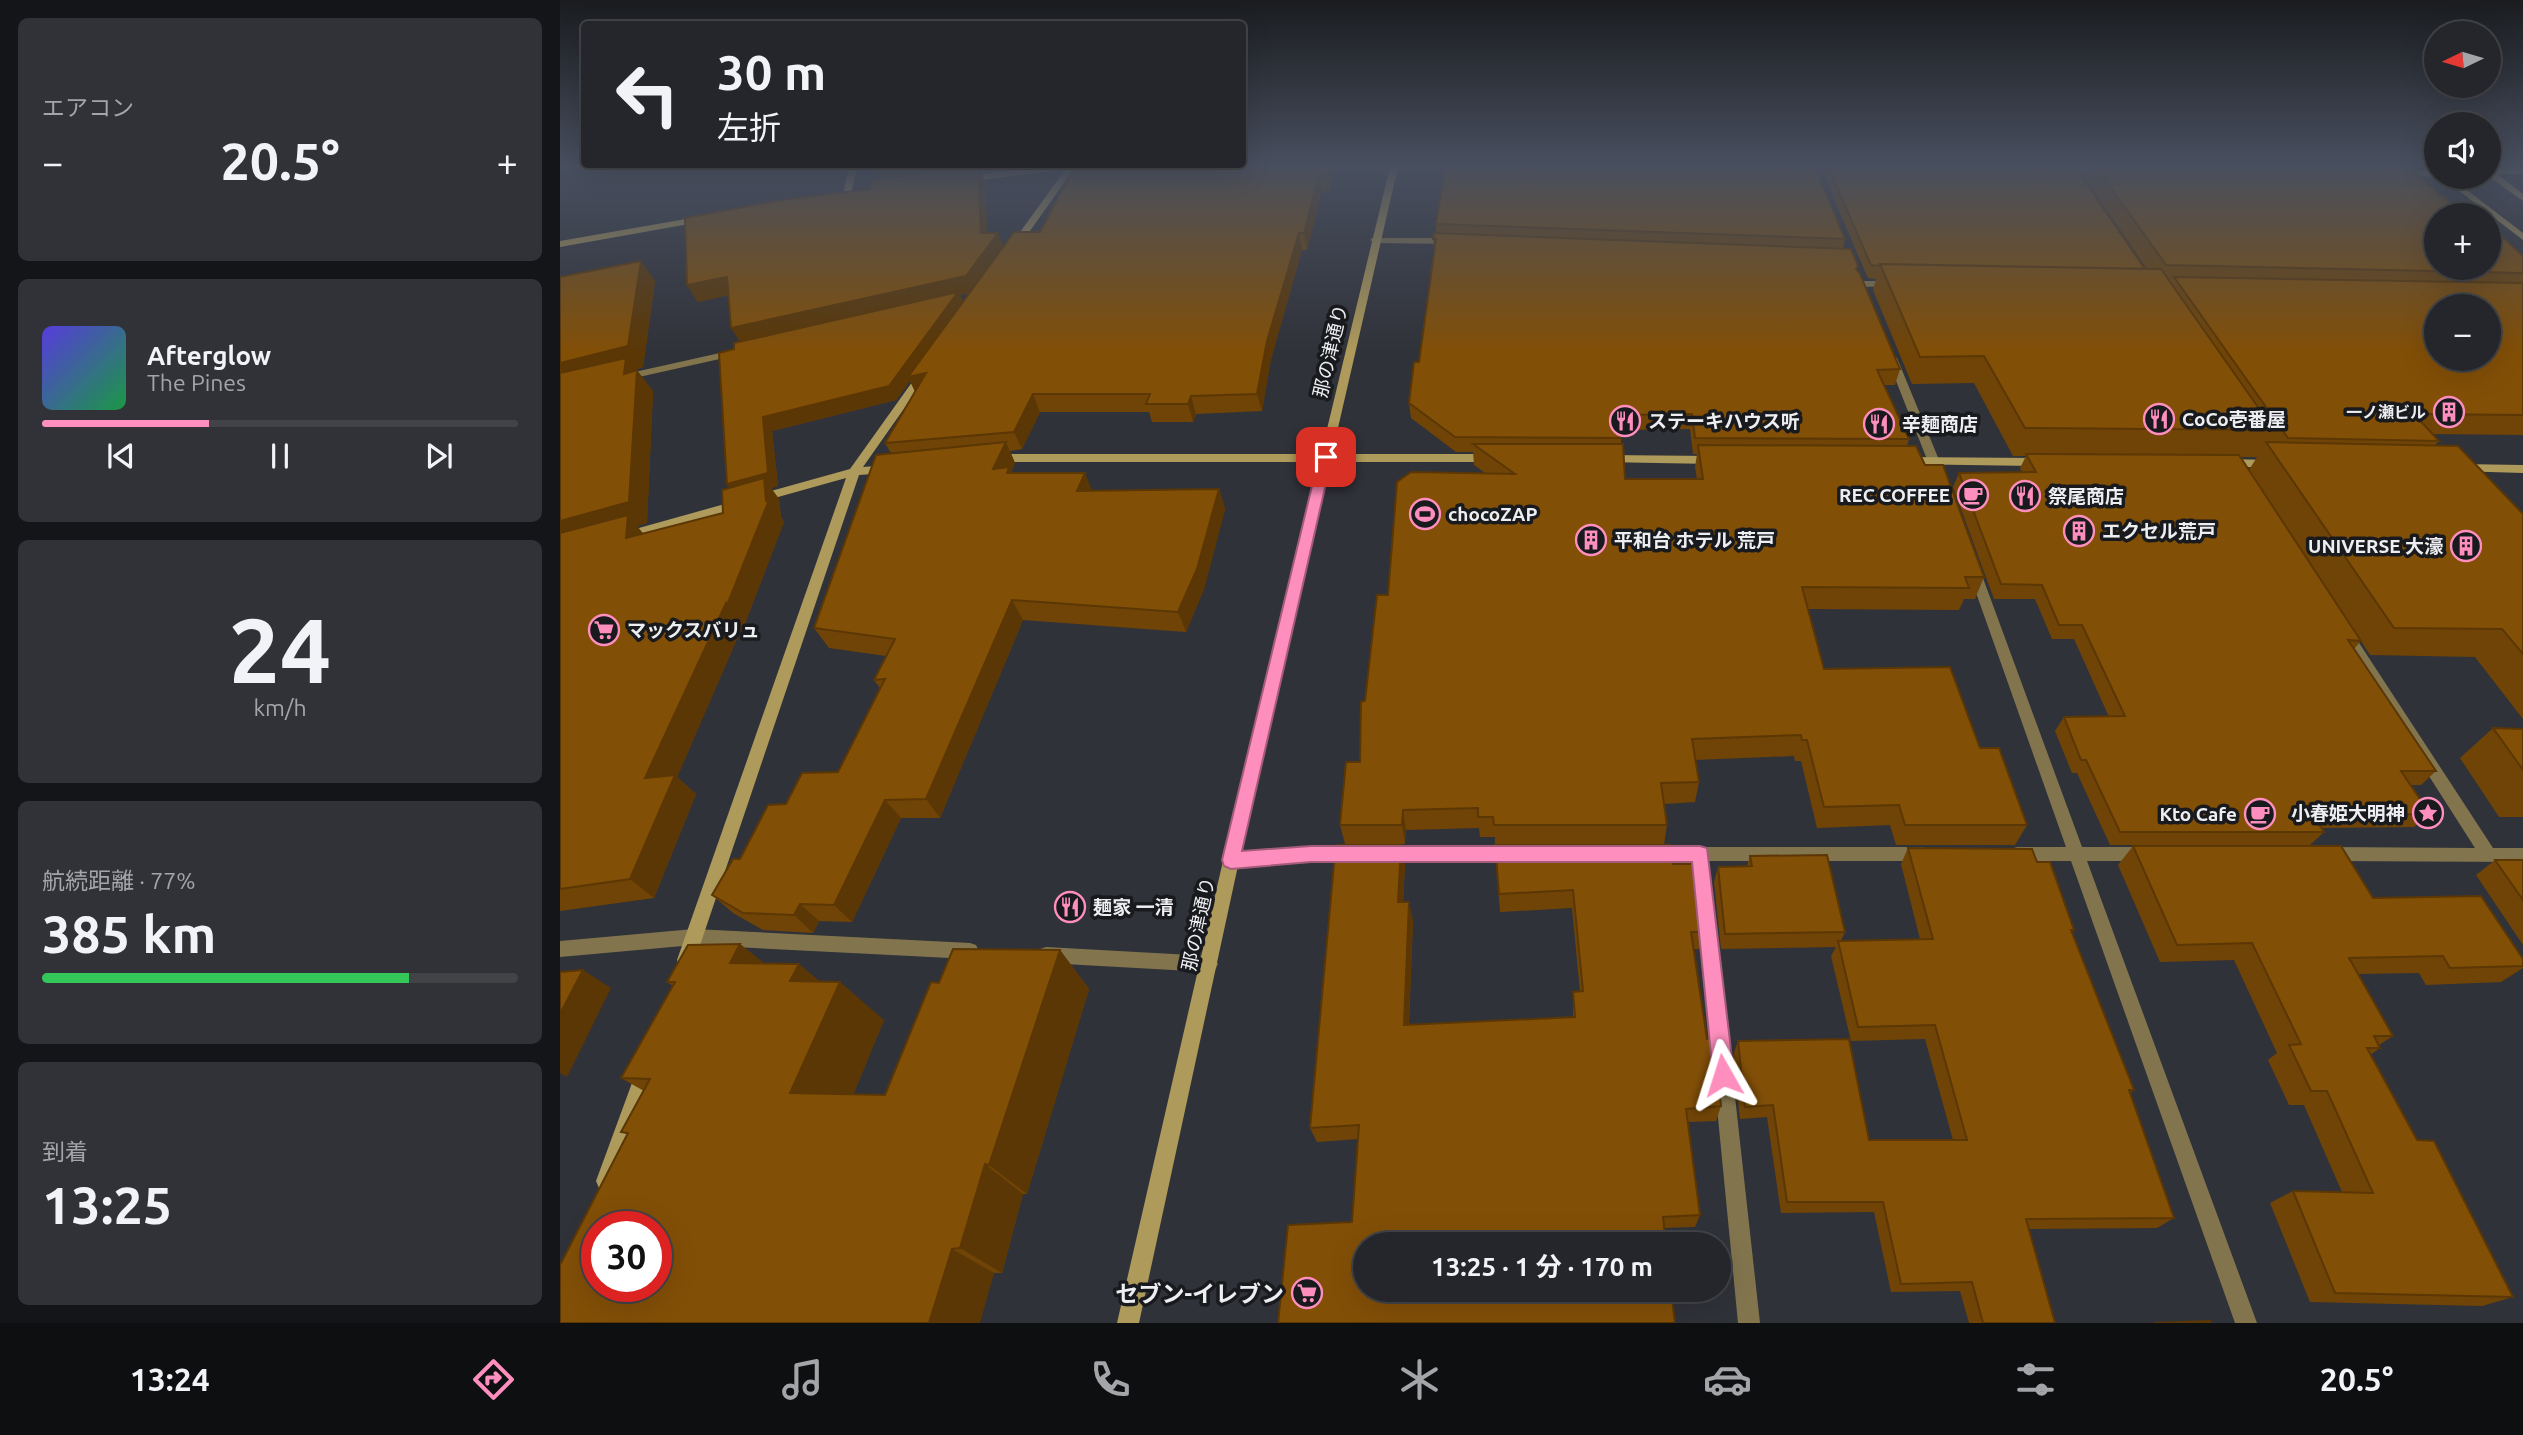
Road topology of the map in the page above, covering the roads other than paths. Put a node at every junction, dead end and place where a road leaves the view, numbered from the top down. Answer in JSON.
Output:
{"nodes":[{"id":1,"x":648,"y":229,"type":"edge"},
{"id":2,"x":1027,"y":229,"type":"edge"},
{"id":3,"x":1378,"y":229,"type":"edge"},
{"id":4,"x":1375,"y":240,"type":"junction"},
{"id":5,"x":1461,"y":241,"type":"edge"},
{"id":6,"x":560,"y":244,"type":"edge"},
{"id":7,"x":1002,"y":263,"type":"edge"},
{"id":8,"x":1856,"y":271,"type":"edge"},
{"id":9,"x":1901,"y":284,"type":"edge"},
{"id":10,"x":1886,"y":345,"type":"edge"},
{"id":11,"x":749,"y":349,"type":"edge"},
{"id":12,"x":931,"y":362,"type":"edge"},
{"id":13,"x":614,"y":380,"type":"edge"},
{"id":14,"x":1326,"y":457,"type":"junction"},
{"id":15,"x":1506,"y":458,"type":"edge"},
{"id":16,"x":985,"y":459,"type":"edge"},
{"id":17,"x":1589,"y":459,"type":"edge"},
{"id":18,"x":1727,"y":460,"type":"edge"},
{"id":19,"x":1893,"y":461,"type":"edge"},
{"id":20,"x":1935,"y":461,"type":"junction"},
{"id":21,"x":2058,"y":462,"type":"edge"},
{"id":22,"x":2208,"y":463,"type":"edge"},
{"id":23,"x":2285,"y":464,"type":"edge"},
{"id":24,"x":906,"y":467,"type":"edge"},
{"id":25,"x":2453,"y":467,"type":"edge"},
{"id":26,"x":2523,"y":469,"type":"edge"},
{"id":27,"x":854,"y":472,"type":"junction"},
{"id":28,"x":1943,"y":485,"type":"edge"},
{"id":29,"x":614,"y":539,"type":"edge"},
{"id":30,"x":1970,"y":561,"type":"edge"},
{"id":31,"x":2340,"y":624,"type":"edge"},
{"id":32,"x":1533,"y":854,"type":"edge"},
{"id":33,"x":1631,"y":854,"type":"edge"},
{"id":34,"x":1700,"y":854,"type":"junction"},
{"id":35,"x":1937,"y":854,"type":"edge"},
{"id":36,"x":2007,"y":854,"type":"edge"},
{"id":37,"x":2076,"y":854,"type":"junction"},
{"id":38,"x":2159,"y":854,"type":"edge"},
{"id":39,"x":2310,"y":854,"type":"edge"},
{"id":40,"x":2489,"y":855,"type":"junction"},
{"id":41,"x":2523,"y":855,"type":"edge"},
{"id":42,"x":1231,"y":860,"type":"junction"},
{"id":43,"x":694,"y":937,"type":"junction"},
{"id":44,"x":560,"y":949,"type":"edge"},
{"id":45,"x":993,"y":953,"type":"edge"},
{"id":46,"x":1034,"y":955,"type":"edge"},
{"id":47,"x":1209,"y":964,"type":"junction"},
{"id":48,"x":680,"y":976,"type":"edge"},
{"id":49,"x":651,"y":1055,"type":"edge"},
{"id":50,"x":599,"y":1200,"type":"edge"},
{"id":51,"x":1128,"y":1323,"type":"edge"},
{"id":52,"x":1749,"y":1323,"type":"edge"},
{"id":53,"x":2246,"y":1323,"type":"edge"}],
"edges":[{"from":1,"to":6,"type":"street"},
{"from":2,"to":7,"type":"street"},
{"from":3,"to":4,"type":"street","name":"那の津通り"},
{"from":4,"to":5,"type":"street"},
{"from":4,"to":14,"type":"street","name":"那の津通り"},
{"from":8,"to":9,"type":"street"},
{"from":10,"to":20,"type":"street"},
{"from":11,"to":13,"type":"street"},
{"from":12,"to":27,"type":"street"},
{"from":14,"to":15,"type":"street"},
{"from":14,"to":16,"type":"street"},
{"from":14,"to":42,"type":"street","name":"那の津通り"},
{"from":17,"to":18,"type":"street"},
{"from":19,"to":20,"type":"street"},
{"from":20,"to":21,"type":"street"},
{"from":20,"to":28,"type":"street"},
{"from":22,"to":23,"type":"street"},
{"from":24,"to":27,"type":"street"},
{"from":25,"to":26,"type":"street"},
{"from":27,"to":29,"type":"street"},
{"from":27,"to":43,"type":"street"},
{"from":30,"to":37,"type":"street"},
{"from":31,"to":40,"type":"street"},
{"from":32,"to":42,"type":"street"},
{"from":33,"to":34,"type":"street"},
{"from":34,"to":35,"type":"street"},
{"from":34,"to":52,"type":"street"},
{"from":36,"to":37,"type":"street"},
{"from":37,"to":38,"type":"street"},
{"from":37,"to":53,"type":"street"},
{"from":39,"to":40,"type":"street"},
{"from":40,"to":41,"type":"street"},
{"from":42,"to":47,"type":"street","name":"那の津通り"},
{"from":43,"to":44,"type":"street"},
{"from":43,"to":45,"type":"street"},
{"from":43,"to":48,"type":"street"},
{"from":46,"to":47,"type":"street"},
{"from":47,"to":51,"type":"street","name":"那の津通り"},
{"from":49,"to":50,"type":"street"}]}
